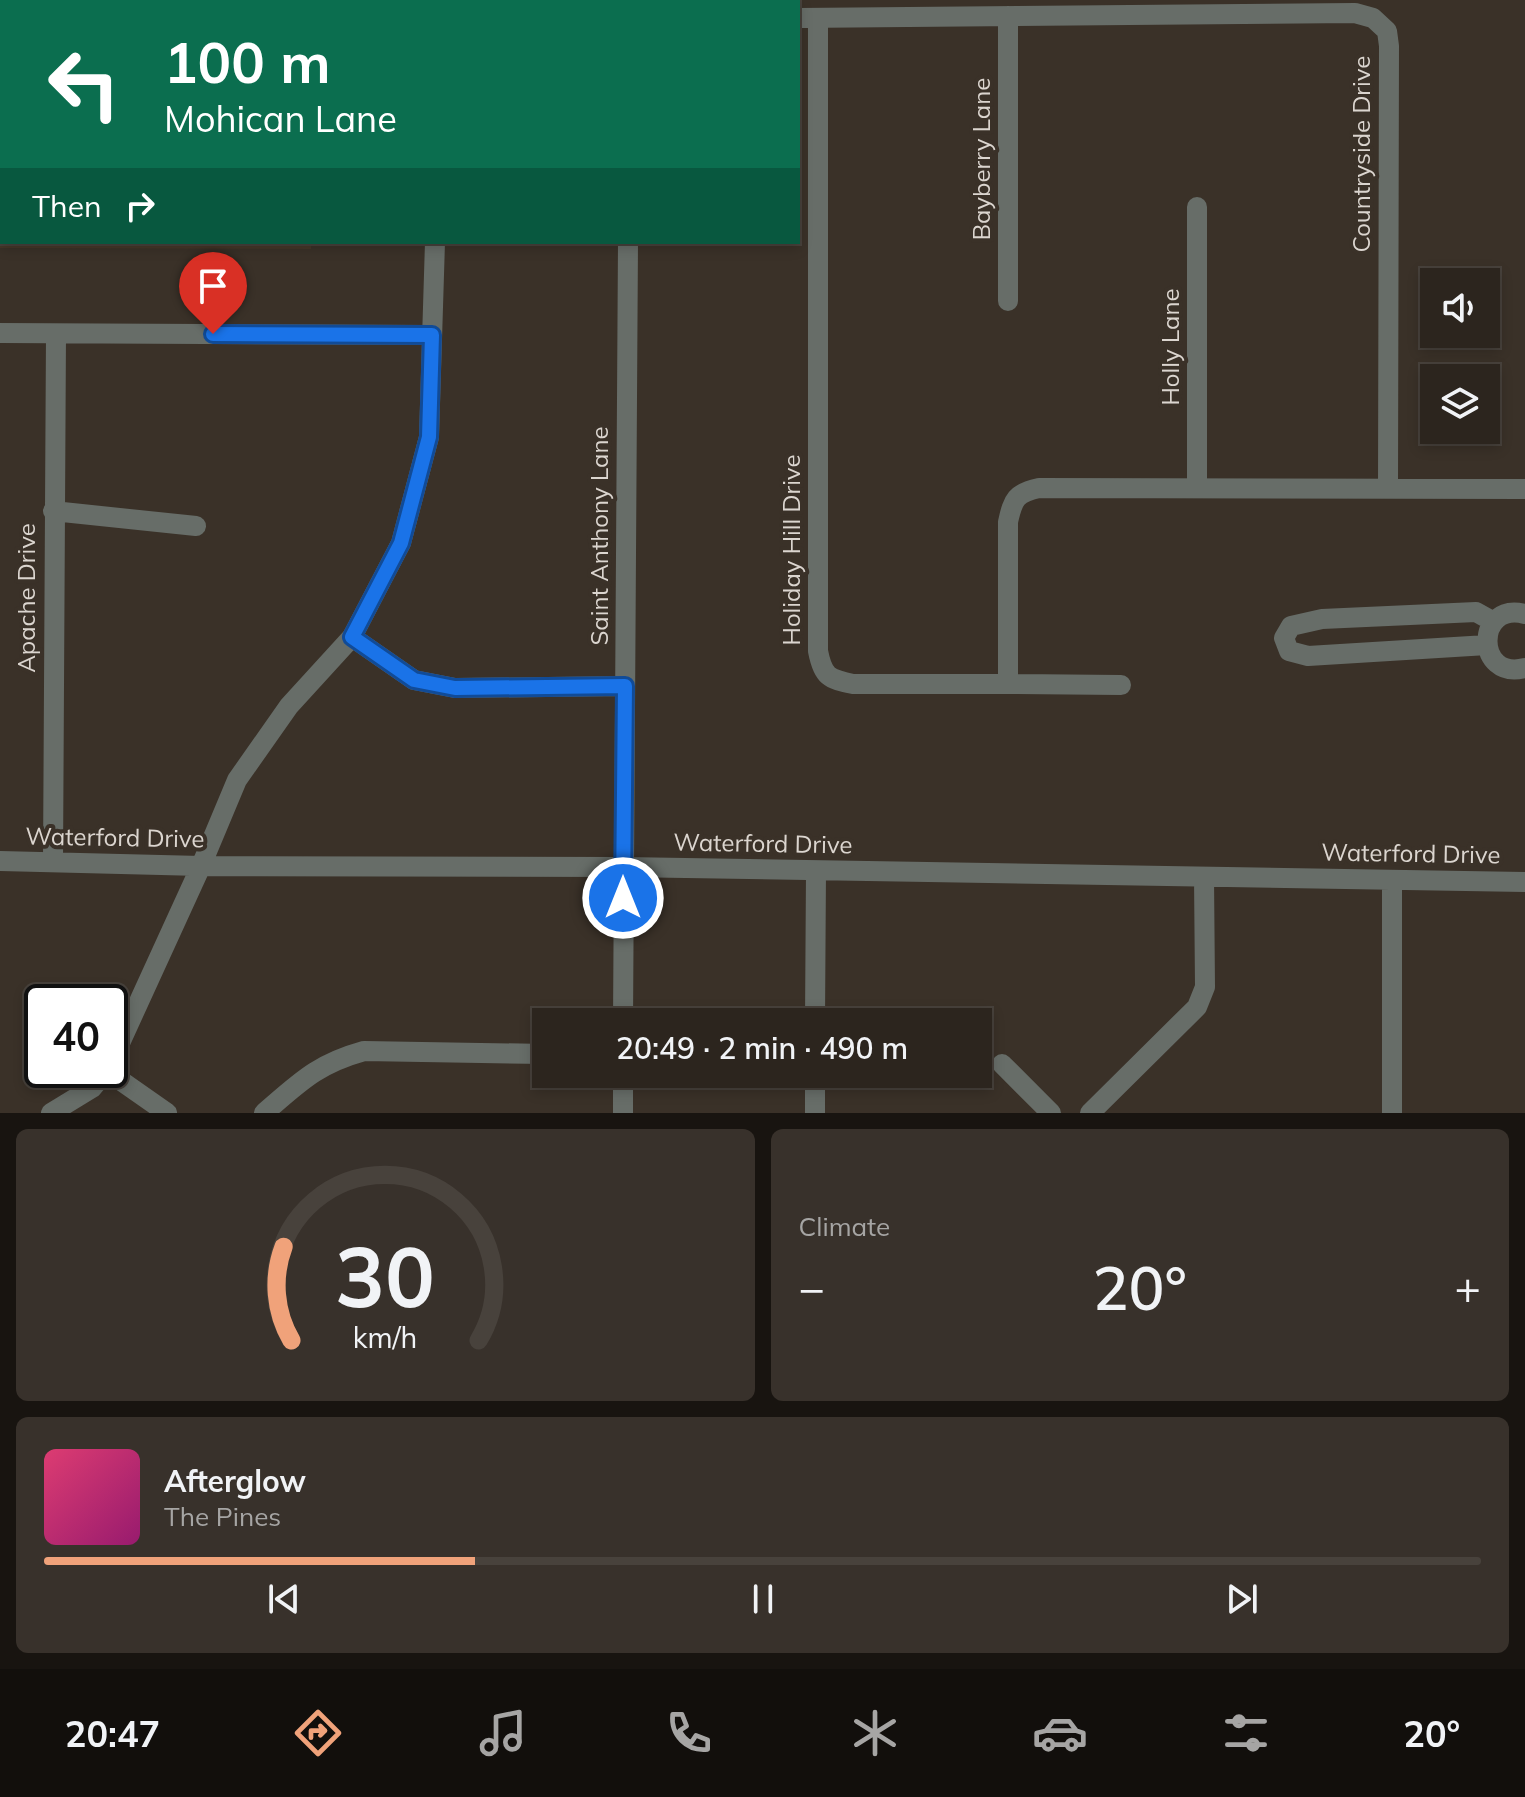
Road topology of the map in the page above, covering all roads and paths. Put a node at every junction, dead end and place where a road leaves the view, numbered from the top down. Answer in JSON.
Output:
{"nodes":[{"id":1,"x":1008,"y":16,"type":"junction"},
{"id":2,"x":808,"y":18,"type":"edge"},
{"id":3,"x":1197,"y":207,"type":"dead end"},
{"id":4,"x":435,"y":244,"type":"edge"},
{"id":5,"x":628,"y":244,"type":"edge"},
{"id":6,"x":1008,"y":301,"type":"dead end"},
{"id":7,"x":0,"y":333,"type":"edge"},
{"id":8,"x":56,"y":334,"type":"junction"},
{"id":9,"x":432,"y":335,"type":"junction"},
{"id":10,"x":1197,"y":487,"type":"junction"},
{"id":11,"x":1388,"y":488,"type":"junction"},
{"id":12,"x":1525,"y":489,"type":"edge"},
{"id":13,"x":53,"y":511,"type":"junction"},
{"id":14,"x":196,"y":526,"type":"dead end"},
{"id":15,"x":1525,"y":614,"type":"edge"},
{"id":16,"x":1494,"y":622,"type":"junction"},
{"id":17,"x":352,"y":637,"type":"junction"},
{"id":18,"x":1487,"y":645,"type":"junction"},
{"id":19,"x":1525,"y":668,"type":"edge"},
{"id":20,"x":1008,"y":684,"type":"junction"},
{"id":21,"x":1121,"y":685,"type":"dead end"},
{"id":22,"x":625,"y":686,"type":"junction"},
{"id":23,"x":0,"y":861,"type":"edge"},
{"id":24,"x":53,"y":862,"type":"junction"},
{"id":25,"x":201,"y":866,"type":"junction"},
{"id":26,"x":623,"y":867,"type":"junction"},
{"id":27,"x":816,"y":871,"type":"junction"},
{"id":28,"x":1204,"y":877,"type":"junction"},
{"id":29,"x":1392,"y":880,"type":"junction"},
{"id":30,"x":1525,"y":882,"type":"edge"},
{"id":31,"x":623,"y":1008,"type":"edge"},
{"id":32,"x":815,"y":1008,"type":"edge"},
{"id":33,"x":128,"y":1026,"type":"edge"},
{"id":34,"x":532,"y":1054,"type":"edge"},
{"id":35,"x":1002,"y":1064,"type":"dead end"},
{"id":36,"x":128,"y":1085,"type":"edge"},
{"id":37,"x":92,"y":1088,"type":"edge"},
{"id":38,"x":623,"y":1088,"type":"edge"},
{"id":39,"x":815,"y":1088,"type":"edge"},
{"id":40,"x":51,"y":1113,"type":"edge"},
{"id":41,"x":167,"y":1113,"type":"edge"},
{"id":42,"x":264,"y":1113,"type":"edge"},
{"id":43,"x":623,"y":1113,"type":"edge"},
{"id":44,"x":815,"y":1113,"type":"edge"},
{"id":45,"x":1051,"y":1113,"type":"edge"},
{"id":46,"x":1090,"y":1113,"type":"edge"},
{"id":47,"x":1392,"y":1113,"type":"edge"}],
"edges":[{"from":1,"to":2,"type":"street","name":"Countryside Drive"},
{"from":1,"to":6,"type":"street","name":"Bayberry Lane"},
{"from":1,"to":11,"type":"street","name":"Countryside Drive"},
{"from":2,"to":20,"type":"street","name":"Holiday Hill Drive"},
{"from":3,"to":10,"type":"street","name":"Holly Lane"},
{"from":4,"to":9,"type":"street"},
{"from":5,"to":22,"type":"street","name":"Saint Anthony Lane"},
{"from":7,"to":8,"type":"street"},
{"from":8,"to":9,"type":"street"},
{"from":8,"to":13,"type":"street","name":"Apache Drive"},
{"from":9,"to":17,"type":"street"},
{"from":10,"to":11,"type":"street"},
{"from":10,"to":20,"type":"street"},
{"from":11,"to":12,"type":"street"},
{"from":13,"to":14,"type":"street"},
{"from":13,"to":24,"type":"street","name":"Apache Drive"},
{"from":15,"to":16,"type":"street"},
{"from":16,"to":18,"type":"street"},
{"from":16,"to":18,"type":"street"},
{"from":17,"to":22,"type":"street"},
{"from":17,"to":25,"type":"street"},
{"from":18,"to":19,"type":"street"},
{"from":20,"to":21,"type":"street"},
{"from":22,"to":26,"type":"street","name":"Saint Anthony Lane"},
{"from":23,"to":24,"type":"street","name":"Waterford Drive"},
{"from":24,"to":25,"type":"street","name":"Waterford Drive"},
{"from":25,"to":26,"type":"street","name":"Waterford Drive"},
{"from":25,"to":33,"type":"street"},
{"from":26,"to":27,"type":"street","name":"Waterford Drive"},
{"from":26,"to":31,"type":"street","name":"Saint Anthony Lane"},
{"from":27,"to":28,"type":"street","name":"Waterford Drive"},
{"from":27,"to":32,"type":"street"},
{"from":28,"to":29,"type":"street","name":"Waterford Drive"},
{"from":28,"to":46,"type":"street"},
{"from":29,"to":30,"type":"street","name":"Waterford Drive"},
{"from":29,"to":47,"type":"street"},
{"from":34,"to":42,"type":"street"},
{"from":35,"to":45,"type":"street"},
{"from":36,"to":41,"type":"street"},
{"from":37,"to":40,"type":"street"},
{"from":38,"to":43,"type":"street"},
{"from":39,"to":44,"type":"street"}]}
